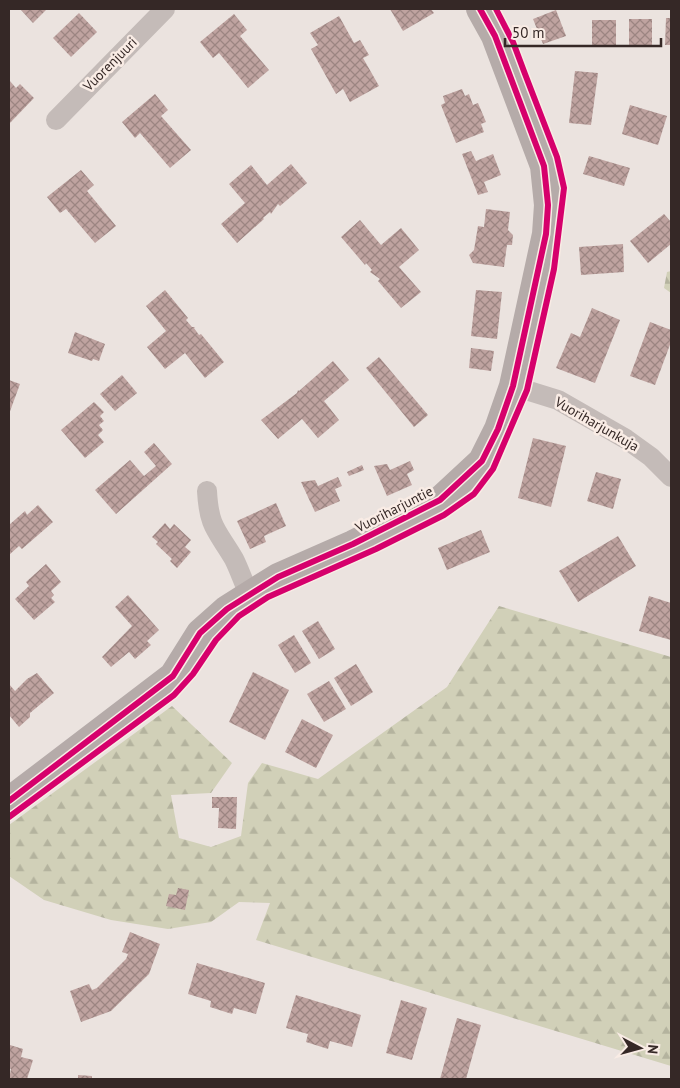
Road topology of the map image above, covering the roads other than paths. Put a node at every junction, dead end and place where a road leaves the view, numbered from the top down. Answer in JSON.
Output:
{"nodes":[{"id":1,"x":165,"y":9,"type":"edge"},
{"id":2,"x":480,"y":9,"type":"edge"},
{"id":3,"x":56,"y":120,"type":"dead end"},
{"id":4,"x":513,"y":386,"type":"junction"},
{"id":5,"x":671,"y":477,"type":"edge"},
{"id":6,"x":207,"y":491,"type":"dead end"},
{"id":7,"x":250,"y":596,"type":"junction"},
{"id":8,"x":9,"y":801,"type":"edge"}],
"edges":[{"from":1,"to":3,"type":"street","name":"Vuorenjuuri"},
{"from":2,"to":4,"type":"street","name":"Vuoriharjuntie"},
{"from":4,"to":5,"type":"street","name":"Vuoriharjunkuja"},
{"from":4,"to":7,"type":"street","name":"Vuoriharjuntie"},
{"from":6,"to":7,"type":"street"},
{"from":7,"to":8,"type":"street","name":"Vuoriharjuntie"}]}
